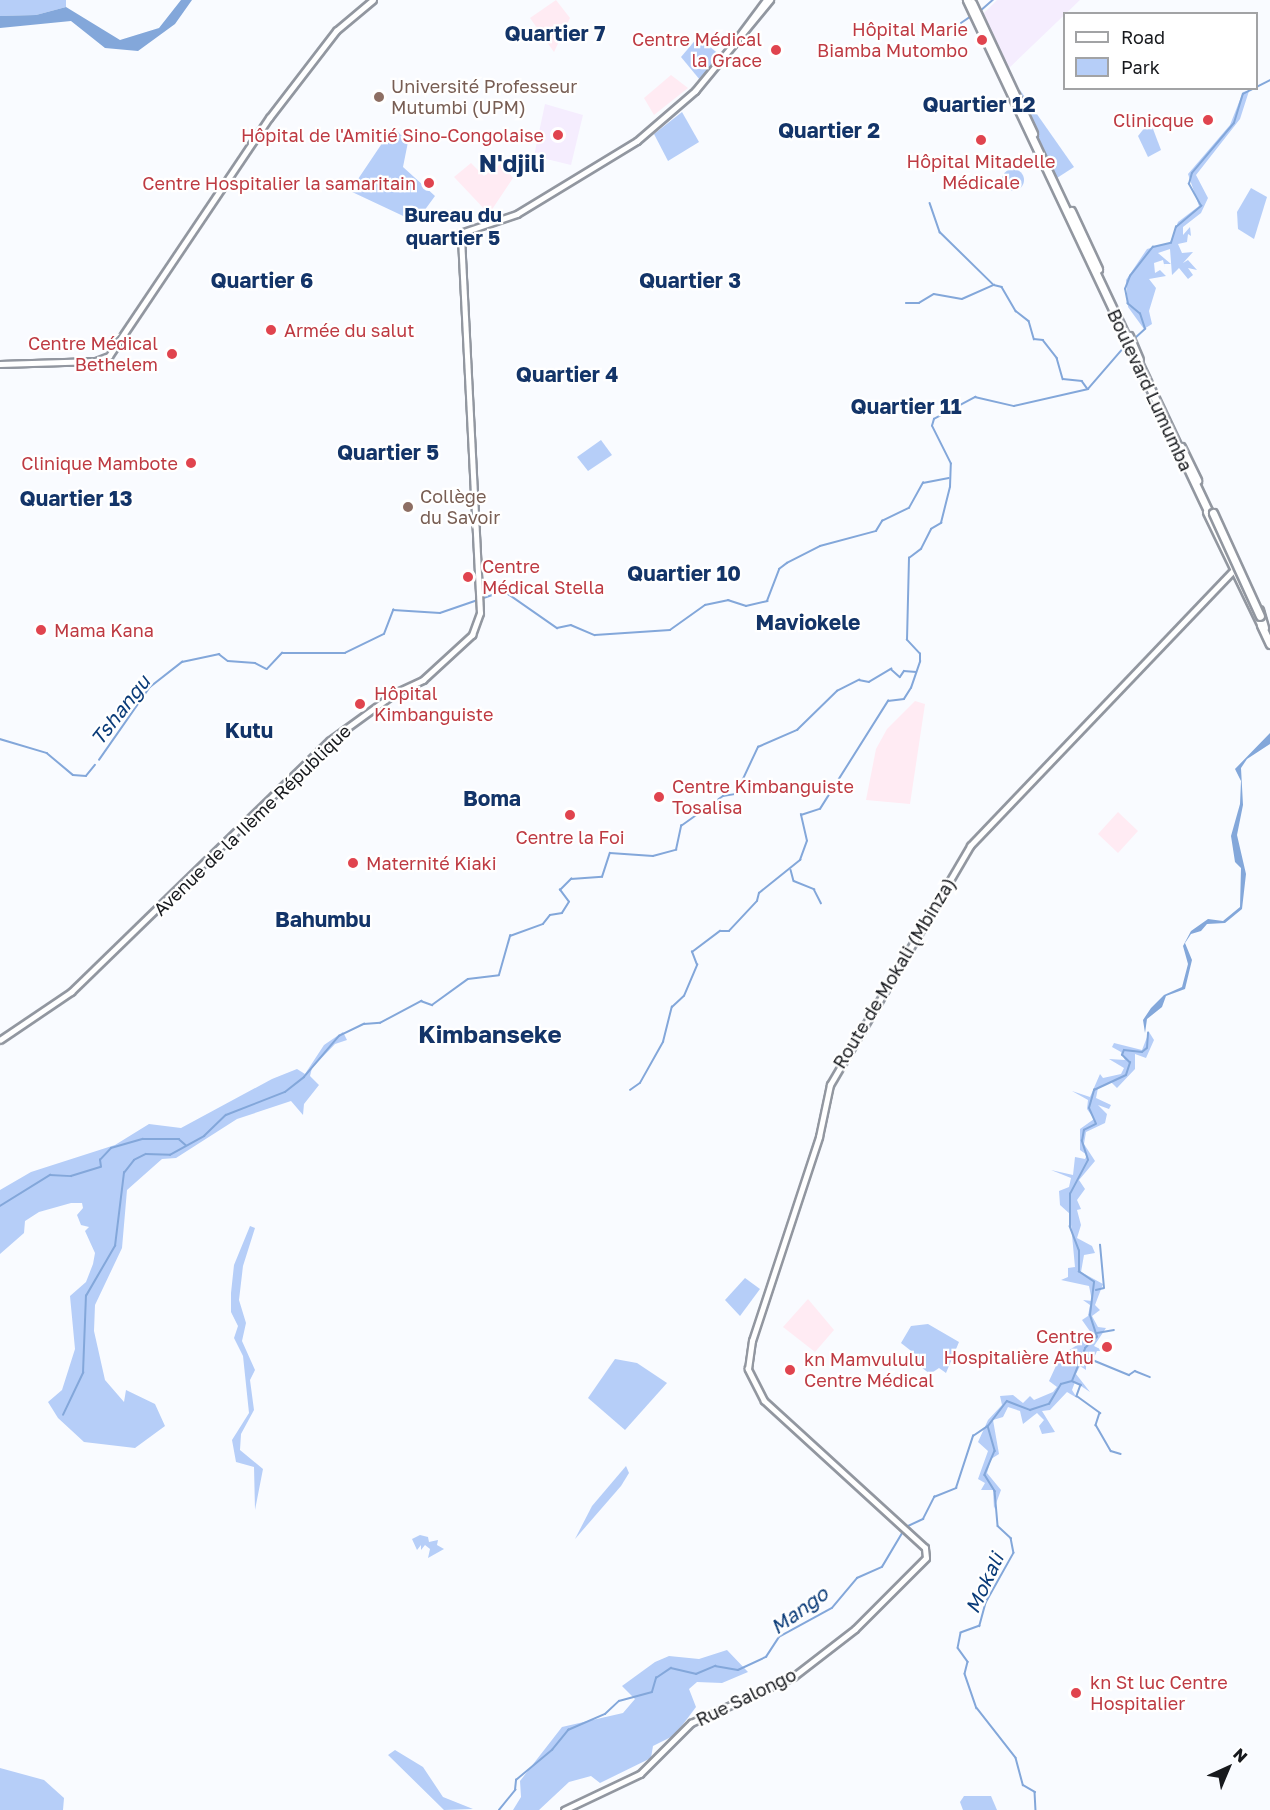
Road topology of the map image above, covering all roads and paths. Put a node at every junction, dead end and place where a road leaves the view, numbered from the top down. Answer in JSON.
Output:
{"nodes":[{"id":1,"x":373,"y":0,"type":"edge"},
{"id":2,"x":768,"y":0,"type":"edge"},
{"id":3,"x":969,"y":2,"type":"edge"},
{"id":4,"x":975,"y":13,"type":"junction"},
{"id":5,"x":1032,"y":134,"type":"junction"},
{"id":6,"x":0,"y":364,"type":"edge"},
{"id":7,"x":1207,"y":506,"type":"junction"},
{"id":8,"x":1237,"y":570,"type":"junction"},
{"id":9,"x":1264,"y":628,"type":"junction"},
{"id":10,"x":1270,"y":638,"type":"edge"},
{"id":11,"x":1270,"y":644,"type":"edge"},
{"id":12,"x":0,"y":1040,"type":"edge"},
{"id":13,"x":918,"y":1566,"type":"joint"},
{"id":14,"x":564,"y":1810,"type":"edge"}],
"edges":[{"from":1,"to":6,"type":"street"},
{"from":2,"to":12,"type":"street","name":"Avenue de la IIème République"},
{"from":3,"to":4,"type":"highway"},
{"from":4,"to":5,"type":"highway"},
{"from":4,"to":5,"type":"highway"},
{"from":5,"to":7,"type":"highway","name":"Boulevard Lumumba"},
{"from":7,"to":8,"type":"highway"},
{"from":7,"to":9,"type":"highway","name":"Boulevard Lumumba","bridge":true},
{"from":8,"to":9,"type":"highway"},
{"from":8,"to":13,"type":"street","name":"Route de Mokali (Mbinza)"},
{"from":9,"to":10,"type":"highway","name":"Boulevard Lumumba"},
{"from":9,"to":11,"type":"highway","name":"Boulevard Lumumba"},
{"from":13,"to":14,"type":"street","name":"Rue Salongo"}]}
